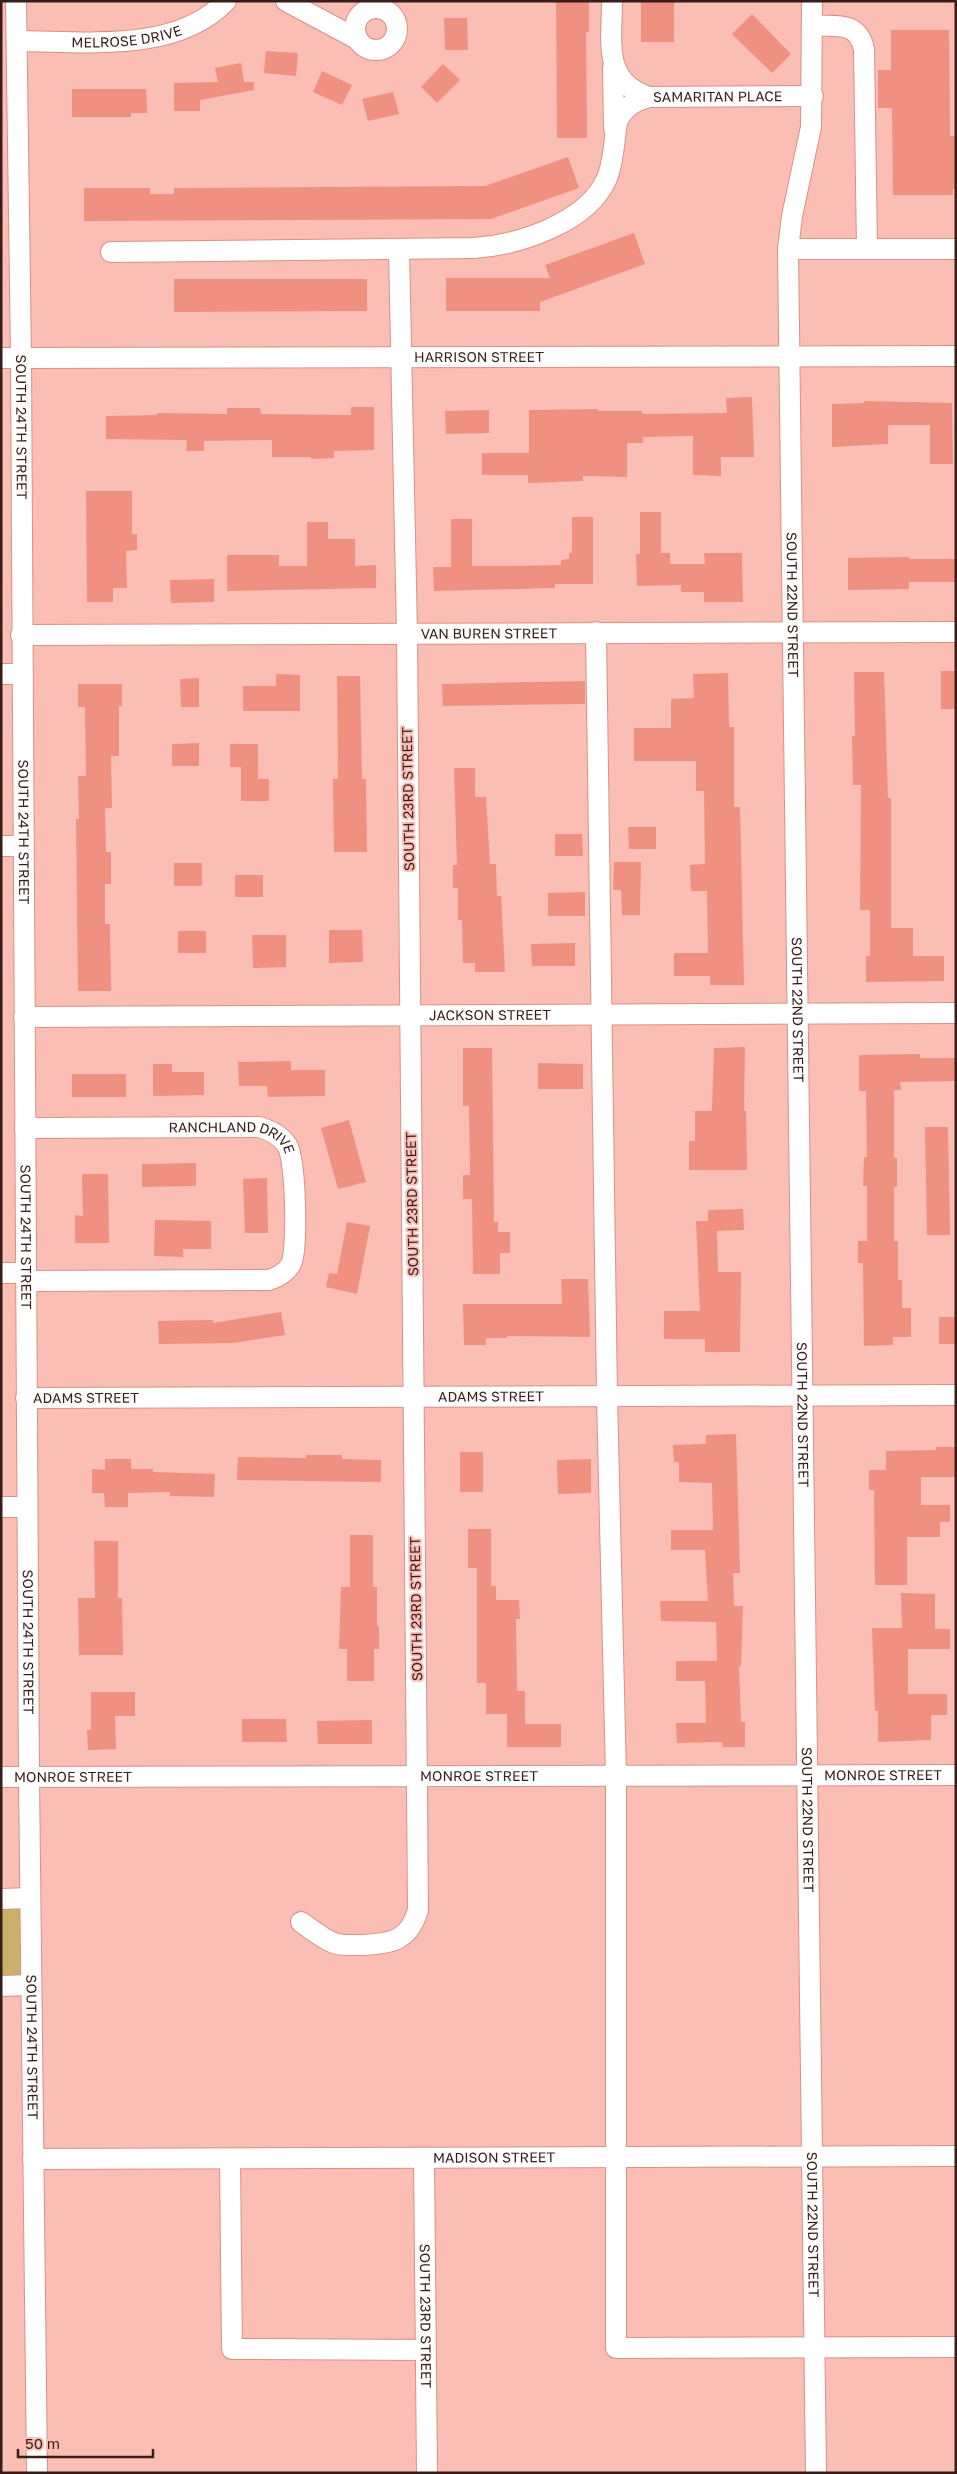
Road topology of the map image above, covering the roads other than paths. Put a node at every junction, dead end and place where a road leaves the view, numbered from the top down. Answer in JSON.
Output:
{"nodes":[{"id":1,"x":16,"y":1,"type":"edge"},
{"id":2,"x":226,"y":1,"type":"edge"},
{"id":3,"x":286,"y":1,"type":"edge"},
{"id":4,"x":612,"y":1,"type":"edge"},
{"id":5,"x":812,"y":1,"type":"edge"},
{"id":6,"x":812,"y":26,"type":"junction"},
{"id":7,"x":357,"y":38,"type":"dead end"},
{"id":8,"x":17,"y":41,"type":"junction"},
{"id":9,"x":612,"y":62,"type":"junction"},
{"id":10,"x":813,"y":96,"type":"junction"},
{"id":11,"x":649,"y":97,"type":"junction"},
{"id":12,"x":614,"y":139,"type":"junction"},
{"id":13,"x":950,"y":247,"type":"edge"},
{"id":14,"x":399,"y":249,"type":"junction"},
{"id":15,"x":788,"y":249,"type":"junction"},
{"id":16,"x":867,"y":249,"type":"junction"},
{"id":17,"x":110,"y":252,"type":"dead end"},
{"id":18,"x":789,"y":356,"type":"junction"},
{"id":19,"x":956,"y":356,"type":"edge"},
{"id":20,"x":11,"y":358,"type":"edge"},
{"id":21,"x":401,"y":358,"type":"junction"},
{"id":22,"x":793,"y":631,"type":"junction"},
{"id":23,"x":596,"y":632,"type":"junction"},
{"id":24,"x":956,"y":632,"type":"edge"},
{"id":25,"x":407,"y":633,"type":"junction"},
{"id":26,"x":21,"y":635,"type":"junction"},
{"id":27,"x":1,"y":674,"type":"edge"},
{"id":28,"x":21,"y":674,"type":"junction"},
{"id":29,"x":1,"y":846,"type":"edge"},
{"id":30,"x":22,"y":846,"type":"junction"},
{"id":31,"x":956,"y":1013,"type":"edge"},
{"id":32,"x":603,"y":1014,"type":"junction"},
{"id":33,"x":797,"y":1014,"type":"junction"},
{"id":34,"x":410,"y":1015,"type":"junction"},
{"id":35,"x":24,"y":1017,"type":"junction"},
{"id":36,"x":25,"y":1128,"type":"junction"},
{"id":37,"x":1,"y":1273,"type":"edge"},
{"id":38,"x":26,"y":1277,"type":"junction"},
{"id":39,"x":802,"y":1395,"type":"junction"},
{"id":40,"x":956,"y":1395,"type":"edge"},
{"id":41,"x":607,"y":1396,"type":"junction"},
{"id":42,"x":414,"y":1397,"type":"junction"},
{"id":43,"x":26,"y":1398,"type":"junction"},
{"id":44,"x":1,"y":1507,"type":"edge"},
{"id":45,"x":27,"y":1507,"type":"junction"},
{"id":46,"x":806,"y":1775,"type":"junction"},
{"id":47,"x":956,"y":1775,"type":"edge"},
{"id":48,"x":616,"y":1776,"type":"junction"},
{"id":49,"x":1,"y":1777,"type":"edge"},
{"id":50,"x":29,"y":1777,"type":"junction"},
{"id":51,"x":418,"y":1777,"type":"junction"},
{"id":52,"x":1,"y":1898,"type":"edge"},
{"id":53,"x":30,"y":1898,"type":"junction"},
{"id":54,"x":301,"y":1922,"type":"dead end"},
{"id":55,"x":1,"y":1986,"type":"edge"},
{"id":56,"x":31,"y":1986,"type":"junction"},
{"id":57,"x":811,"y":2156,"type":"junction"},
{"id":58,"x":956,"y":2156,"type":"edge"},
{"id":59,"x":618,"y":2157,"type":"junction"},
{"id":60,"x":424,"y":2158,"type":"junction"},
{"id":61,"x":33,"y":2159,"type":"junction"},
{"id":62,"x":230,"y":2159,"type":"junction"},
{"id":63,"x":814,"y":2347,"type":"junction"},
{"id":64,"x":956,"y":2347,"type":"edge"},
{"id":65,"x":426,"y":2350,"type":"junction"},
{"id":66,"x":36,"y":2473,"type":"edge"},
{"id":67,"x":427,"y":2473,"type":"edge"},
{"id":68,"x":816,"y":2473,"type":"edge"}],
"edges":[{"from":1,"to":8,"type":"street","name":"SOUTH 24TH STREET"},
{"from":2,"to":8,"type":"street","name":"MELROSE DRIVE"},
{"from":3,"to":7,"type":"street"},
{"from":4,"to":9,"type":"street","name":"SAMARITAN PLACE"},
{"from":5,"to":6,"type":"street"},
{"from":6,"to":10,"type":"street"},
{"from":6,"to":16,"type":"street"},
{"from":8,"to":20,"type":"street","name":"SOUTH 24TH STREET"},
{"from":9,"to":11,"type":"street","name":"SAMARITAN PLACE"},
{"from":9,"to":12,"type":"street"},
{"from":10,"to":11,"type":"street","name":"SAMARITAN PLACE"},
{"from":10,"to":15,"type":"street"},
{"from":11,"to":12,"type":"street"},
{"from":12,"to":14,"type":"street"},
{"from":13,"to":16,"type":"street"},
{"from":14,"to":17,"type":"street"},
{"from":14,"to":21,"type":"street","name":"SOUTH 23RD STREET"},
{"from":15,"to":16,"type":"street"},
{"from":15,"to":18,"type":"street"},
{"from":18,"to":19,"type":"street","name":"HARRISON STREET"},
{"from":18,"to":21,"type":"street","name":"HARRISON STREET"},
{"from":18,"to":22,"type":"street","name":"SOUTH 22ND STREET"},
{"from":20,"to":21,"type":"street","name":"HARRISON STREET"},
{"from":20,"to":26,"type":"street","name":"SOUTH 24TH STREET"},
{"from":21,"to":25,"type":"street","name":"SOUTH 23RD STREET"},
{"from":22,"to":23,"type":"street","name":"VAN BUREN STREET"},
{"from":22,"to":24,"type":"street","name":"VAN BUREN STREET"},
{"from":22,"to":33,"type":"street","name":"SOUTH 22ND STREET"},
{"from":23,"to":25,"type":"street","name":"VAN BUREN STREET"},
{"from":23,"to":32,"type":"street"},
{"from":25,"to":26,"type":"street","name":"VAN BUREN STREET"},
{"from":25,"to":34,"type":"street","name":"SOUTH 23RD STREET"},
{"from":26,"to":28,"type":"street","name":"SOUTH 24TH STREET"},
{"from":27,"to":28,"type":"street"},
{"from":28,"to":30,"type":"street","name":"SOUTH 24TH STREET"},
{"from":29,"to":30,"type":"street"},
{"from":30,"to":35,"type":"street","name":"SOUTH 24TH STREET"},
{"from":31,"to":33,"type":"street","name":"JACKSON STREET"},
{"from":32,"to":33,"type":"street","name":"JACKSON STREET"},
{"from":32,"to":34,"type":"street","name":"JACKSON STREET"},
{"from":32,"to":41,"type":"street"},
{"from":33,"to":39,"type":"street","name":"SOUTH 22ND STREET"},
{"from":34,"to":35,"type":"street","name":"JACKSON STREET"},
{"from":34,"to":42,"type":"street","name":"SOUTH 23RD STREET"},
{"from":35,"to":36,"type":"street","name":"SOUTH 24TH STREET"},
{"from":36,"to":38,"type":"street","name":"SOUTH 24TH STREET"},
{"from":36,"to":38,"type":"street","name":"RANCHLAND DRIVE"},
{"from":37,"to":38,"type":"street","name":"RANCHLAND DRIVE"},
{"from":38,"to":43,"type":"street","name":"SOUTH 24TH STREET"},
{"from":39,"to":40,"type":"street","name":"ADAMS STREET"},
{"from":39,"to":41,"type":"street","name":"ADAMS STREET"},
{"from":39,"to":46,"type":"street","name":"SOUTH 22ND STREET"},
{"from":41,"to":42,"type":"street","name":"ADAMS STREET"},
{"from":41,"to":48,"type":"street"},
{"from":42,"to":43,"type":"street","name":"ADAMS STREET"},
{"from":42,"to":51,"type":"street","name":"SOUTH 23RD STREET"},
{"from":43,"to":45,"type":"street","name":"SOUTH 24TH STREET"},
{"from":44,"to":45,"type":"street"},
{"from":45,"to":50,"type":"street","name":"SOUTH 24TH STREET"},
{"from":46,"to":47,"type":"street","name":"MONROE STREET"},
{"from":46,"to":48,"type":"street","name":"MONROE STREET"},
{"from":46,"to":57,"type":"street","name":"SOUTH 22ND STREET"},
{"from":48,"to":51,"type":"street","name":"MONROE STREET"},
{"from":48,"to":59,"type":"street"},
{"from":49,"to":50,"type":"street","name":"MONROE STREET"},
{"from":50,"to":51,"type":"street","name":"MONROE STREET"},
{"from":50,"to":53,"type":"street","name":"SOUTH 24TH STREET"},
{"from":51,"to":54,"type":"street","name":"SOUTH 23RD STREET"},
{"from":52,"to":53,"type":"street"},
{"from":53,"to":56,"type":"street","name":"SOUTH 24TH STREET"},
{"from":55,"to":56,"type":"street"},
{"from":56,"to":61,"type":"street","name":"SOUTH 24TH STREET"},
{"from":57,"to":58,"type":"street","name":"MADISON STREET"},
{"from":57,"to":59,"type":"street","name":"MADISON STREET"},
{"from":57,"to":63,"type":"street","name":"SOUTH 22ND STREET"},
{"from":59,"to":60,"type":"street","name":"MADISON STREET"},
{"from":59,"to":63,"type":"street"},
{"from":60,"to":62,"type":"street","name":"MADISON STREET"},
{"from":60,"to":65,"type":"street","name":"SOUTH 23RD STREET"},
{"from":61,"to":62,"type":"street","name":"MADISON STREET"},
{"from":61,"to":66,"type":"street","name":"SOUTH 24TH STREET"},
{"from":62,"to":65,"type":"street"},
{"from":63,"to":64,"type":"street"},
{"from":63,"to":68,"type":"street","name":"SOUTH 22ND STREET"},
{"from":65,"to":67,"type":"street","name":"SOUTH 23RD STREET"}]}
